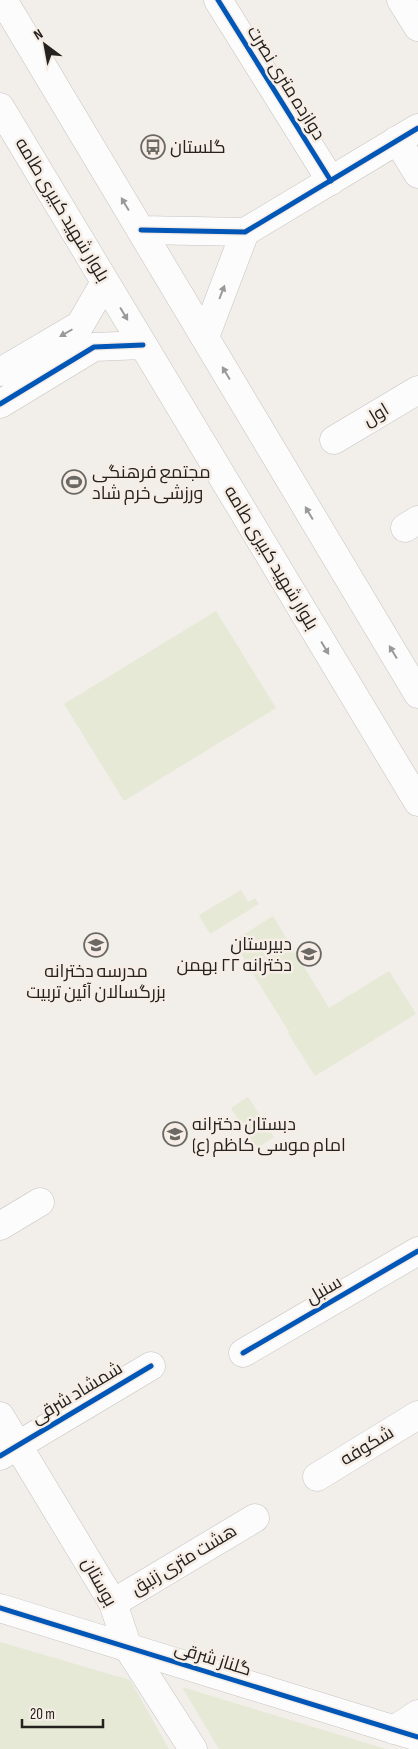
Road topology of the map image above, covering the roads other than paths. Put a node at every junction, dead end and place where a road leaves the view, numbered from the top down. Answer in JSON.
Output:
{"nodes":[{"id":1,"x":3,"y":0,"type":"edge"},
{"id":2,"x":218,"y":0,"type":"edge"},
{"id":3,"x":401,"y":0,"type":"edge"},
{"id":4,"x":418,"y":27,"type":"edge"},
{"id":5,"x":0,"y":107,"type":"edge"},
{"id":6,"x":408,"y":134,"type":"edge"},
{"id":7,"x":418,"y":174,"type":"edge"},
{"id":8,"x":331,"y":181,"type":"junction"},
{"id":9,"x":141,"y":230,"type":"junction"},
{"id":10,"x":245,"y":232,"type":"junction"},
{"id":11,"x":105,"y":282,"type":"junction"},
{"id":12,"x":205,"y":337,"type":"junction"},
{"id":13,"x":143,"y":345,"type":"junction"},
{"id":14,"x":0,"y":372,"type":"edge"},
{"id":15,"x":418,"y":390,"type":"edge"},
{"id":16,"x":0,"y":404,"type":"edge"},
{"id":17,"x":334,"y":440,"type":"dead end"},
{"id":18,"x":418,"y":694,"type":"edge"},
{"id":19,"x":418,"y":802,"type":"edge"},
{"id":20,"x":40,"y":1202,"type":"dead end"},
{"id":21,"x":0,"y":1226,"type":"edge"},
{"id":22,"x":418,"y":1251,"type":"edge"},
{"id":23,"x":243,"y":1353,"type":"dead end"},
{"id":24,"x":151,"y":1366,"type":"dead end"},
{"id":25,"x":418,"y":1415,"type":"edge"},
{"id":26,"x":0,"y":1416,"type":"edge"},
{"id":27,"x":9,"y":1450,"type":"edge"},
{"id":28,"x":317,"y":1477,"type":"dead end"},
{"id":29,"x":255,"y":1518,"type":"dead end"},
{"id":30,"x":113,"y":1603,"type":"junction"},
{"id":31,"x":0,"y":1608,"type":"edge"},
{"id":32,"x":128,"y":1648,"type":"junction"},
{"id":33,"x":418,"y":1714,"type":"edge"},
{"id":34,"x":406,"y":1733,"type":"edge"},
{"id":35,"x":193,"y":1749,"type":"edge"}],
"edges":[{"from":9,"to":1,"type":"street","one_way":true},
{"from":2,"to":8,"type":"street","name":"دوازده متری نصرت"},
{"from":3,"to":4,"type":"street"},
{"from":5,"to":11,"type":"street","name":"بلوار شهید کبیری طامه"},
{"from":6,"to":7,"type":"street"},
{"from":6,"to":8,"type":"street"},
{"from":8,"to":10,"type":"street"},
{"from":9,"to":10,"type":"street"},
{"from":9,"to":12,"type":"street"},
{"from":12,"to":10,"type":"street","one_way":true},
{"from":11,"to":13,"type":"street","name":"بلوار شهید کبیری طامه","one_way":true},
{"from":11,"to":14,"type":"street","one_way":true},
{"from":18,"to":12,"type":"street","one_way":true},
{"from":13,"to":16,"type":"street"},
{"from":13,"to":19,"type":"street","name":"بلوار شهید کبیری طامه","one_way":true},
{"from":15,"to":17,"type":"street","name":"اول"},
{"from":20,"to":21,"type":"street"},
{"from":22,"to":23,"type":"street","name":"سنبل"},
{"from":24,"to":27,"type":"street","name":"شمشاد شرقی"},
{"from":25,"to":28,"type":"street","name":"شکوفه"},
{"from":26,"to":27,"type":"street","name":"بوستان"},
{"from":27,"to":30,"type":"street","name":"بوستان"},
{"from":29,"to":30,"type":"street","name":"هشت متری زنبق"},
{"from":30,"to":32,"type":"street","name":"بوستان"},
{"from":31,"to":32,"type":"street","name":"گلناز شرقی"},
{"from":32,"to":34,"type":"street","name":"گلناز شرقی"},
{"from":32,"to":35,"type":"street","name":"بوستان"},
{"from":33,"to":34,"type":"street"}]}
